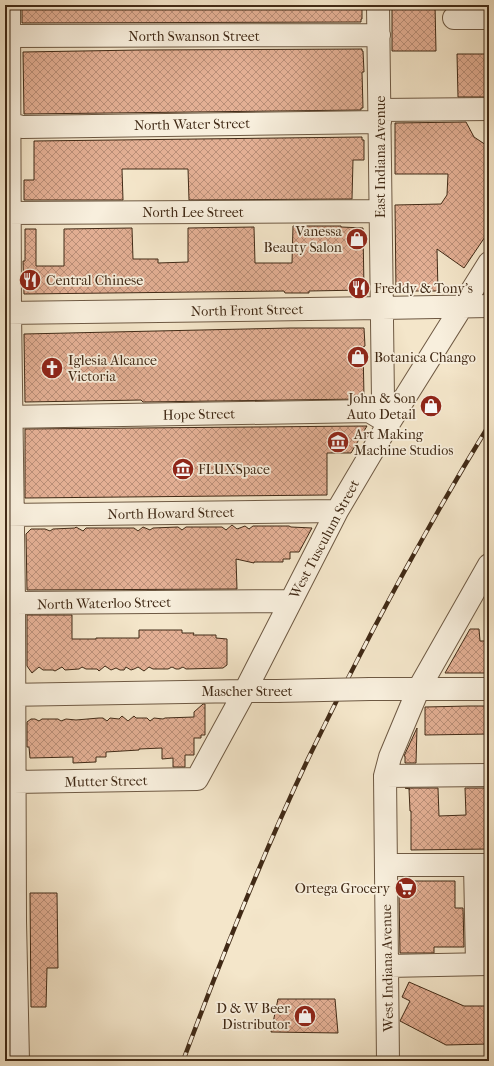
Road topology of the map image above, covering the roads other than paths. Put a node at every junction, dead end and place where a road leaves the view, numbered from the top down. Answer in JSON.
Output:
{"nodes":[{"id":1,"x":9,"y":5,"type":"edge"},
{"id":2,"x":378,"y":5,"type":"edge"},
{"id":3,"x":454,"y":18,"type":"dead end"},
{"id":4,"x":489,"y":18,"type":"edge"},
{"id":5,"x":379,"y":35,"type":"junction"},
{"id":6,"x":9,"y":36,"type":"junction"},
{"id":7,"x":489,"y":109,"type":"edge"},
{"id":8,"x":380,"y":116,"type":"junction"},
{"id":9,"x":7,"y":123,"type":"edge"},
{"id":10,"x":380,"y":211,"type":"junction"},
{"id":11,"x":8,"y":213,"type":"edge"},
{"id":12,"x":489,"y":263,"type":"edge"},
{"id":13,"x":463,"y":306,"type":"junction"},
{"id":14,"x":489,"y":306,"type":"edge"},
{"id":15,"x":382,"y":308,"type":"junction"},
{"id":16,"x":8,"y":313,"type":"edge"},
{"id":17,"x":8,"y":417,"type":"edge"},
{"id":18,"x":389,"y":422,"type":"junction"},
{"id":19,"x":337,"y":511,"type":"junction"},
{"id":20,"x":9,"y":515,"type":"edge"},
{"id":21,"x":489,"y":565,"type":"edge"},
{"id":22,"x":479,"y":597,"type":"edge"},
{"id":23,"x":291,"y":601,"type":"junction"},
{"id":24,"x":14,"y":603,"type":"junction"},
{"id":25,"x":489,"y":689,"type":"edge"},
{"id":26,"x":418,"y":690,"type":"junction"},
{"id":27,"x":245,"y":691,"type":"junction"},
{"id":28,"x":9,"y":695,"type":"edge"},
{"id":29,"x":489,"y":775,"type":"edge"},
{"id":30,"x":385,"y":776,"type":"junction"},
{"id":31,"x":197,"y":779,"type":"joint"},
{"id":32,"x":14,"y":782,"type":"junction"},
{"id":33,"x":386,"y":865,"type":"junction"},
{"id":34,"x":482,"y":865,"type":"edge"},
{"id":35,"x":10,"y":869,"type":"edge"},
{"id":36,"x":10,"y":921,"type":"edge"},
{"id":37,"x":483,"y":964,"type":"edge"},
{"id":38,"x":387,"y":966,"type":"junction"},
{"id":39,"x":11,"y":971,"type":"edge"},
{"id":40,"x":11,"y":1022,"type":"edge"},
{"id":41,"x":18,"y":1061,"type":"edge"},
{"id":42,"x":388,"y":1061,"type":"edge"}],
"edges":[{"from":1,"to":6,"type":"street"},
{"from":2,"to":5,"type":"street","name":"East Indiana Avenue"},
{"from":3,"to":4,"type":"street"},
{"from":5,"to":6,"type":"street","name":"North Swanson Street"},
{"from":5,"to":8,"type":"street","name":"East Indiana Avenue"},
{"from":6,"to":9,"type":"street"},
{"from":7,"to":8,"type":"street","name":"North Water Street"},
{"from":8,"to":9,"type":"street","name":"North Water Street"},
{"from":8,"to":10,"type":"street","name":"East Indiana Avenue"},
{"from":9,"to":11,"type":"street"},
{"from":10,"to":11,"type":"street","name":"North Lee Street"},
{"from":10,"to":15,"type":"street","name":"East Indiana Avenue"},
{"from":11,"to":16,"type":"street"},
{"from":12,"to":13,"type":"street","name":"West Tusculum Street"},
{"from":13,"to":14,"type":"street","name":"North Front Street"},
{"from":13,"to":15,"type":"street","name":"North Front Street"},
{"from":13,"to":18,"type":"street","name":"West Tusculum Street"},
{"from":15,"to":16,"type":"street","name":"North Front Street"},
{"from":15,"to":18,"type":"street"},
{"from":16,"to":17,"type":"street"},
{"from":17,"to":18,"type":"street","name":"Hope Street"},
{"from":17,"to":20,"type":"street"},
{"from":18,"to":19,"type":"street","name":"West Tusculum Street"},
{"from":19,"to":20,"type":"street","name":"North Howard Street"},
{"from":19,"to":23,"type":"street","name":"West Tusculum Street"},
{"from":20,"to":24,"type":"street"},
{"from":21,"to":22,"type":"street","name":"West Indiana Avenue"},
{"from":22,"to":26,"type":"street","name":"West Indiana Avenue"},
{"from":23,"to":24,"type":"street","name":"North Waterloo Street"},
{"from":23,"to":27,"type":"street","name":"West Tusculum Street"},
{"from":24,"to":28,"type":"street"},
{"from":25,"to":26,"type":"street","name":"Mascher Street"},
{"from":26,"to":27,"type":"street","name":"Mascher Street","bridge":true},
{"from":26,"to":30,"type":"street","name":"West Indiana Avenue"},
{"from":27,"to":28,"type":"street","name":"Mascher Street"},
{"from":27,"to":31,"type":"street","name":"West Tusculum Street"},
{"from":28,"to":32,"type":"street"},
{"from":29,"to":30,"type":"street"},
{"from":30,"to":33,"type":"street","name":"West Indiana Avenue"},
{"from":31,"to":32,"type":"street","name":"Mutter Street"},
{"from":32,"to":35,"type":"street"},
{"from":33,"to":34,"type":"street"},
{"from":33,"to":38,"type":"street","name":"West Indiana Avenue"},
{"from":34,"to":37,"type":"street"},
{"from":35,"to":36,"type":"street"},
{"from":36,"to":39,"type":"street"},
{"from":37,"to":38,"type":"street"},
{"from":38,"to":42,"type":"street","name":"West Indiana Avenue"},
{"from":39,"to":40,"type":"street"},
{"from":40,"to":41,"type":"street"}]}
